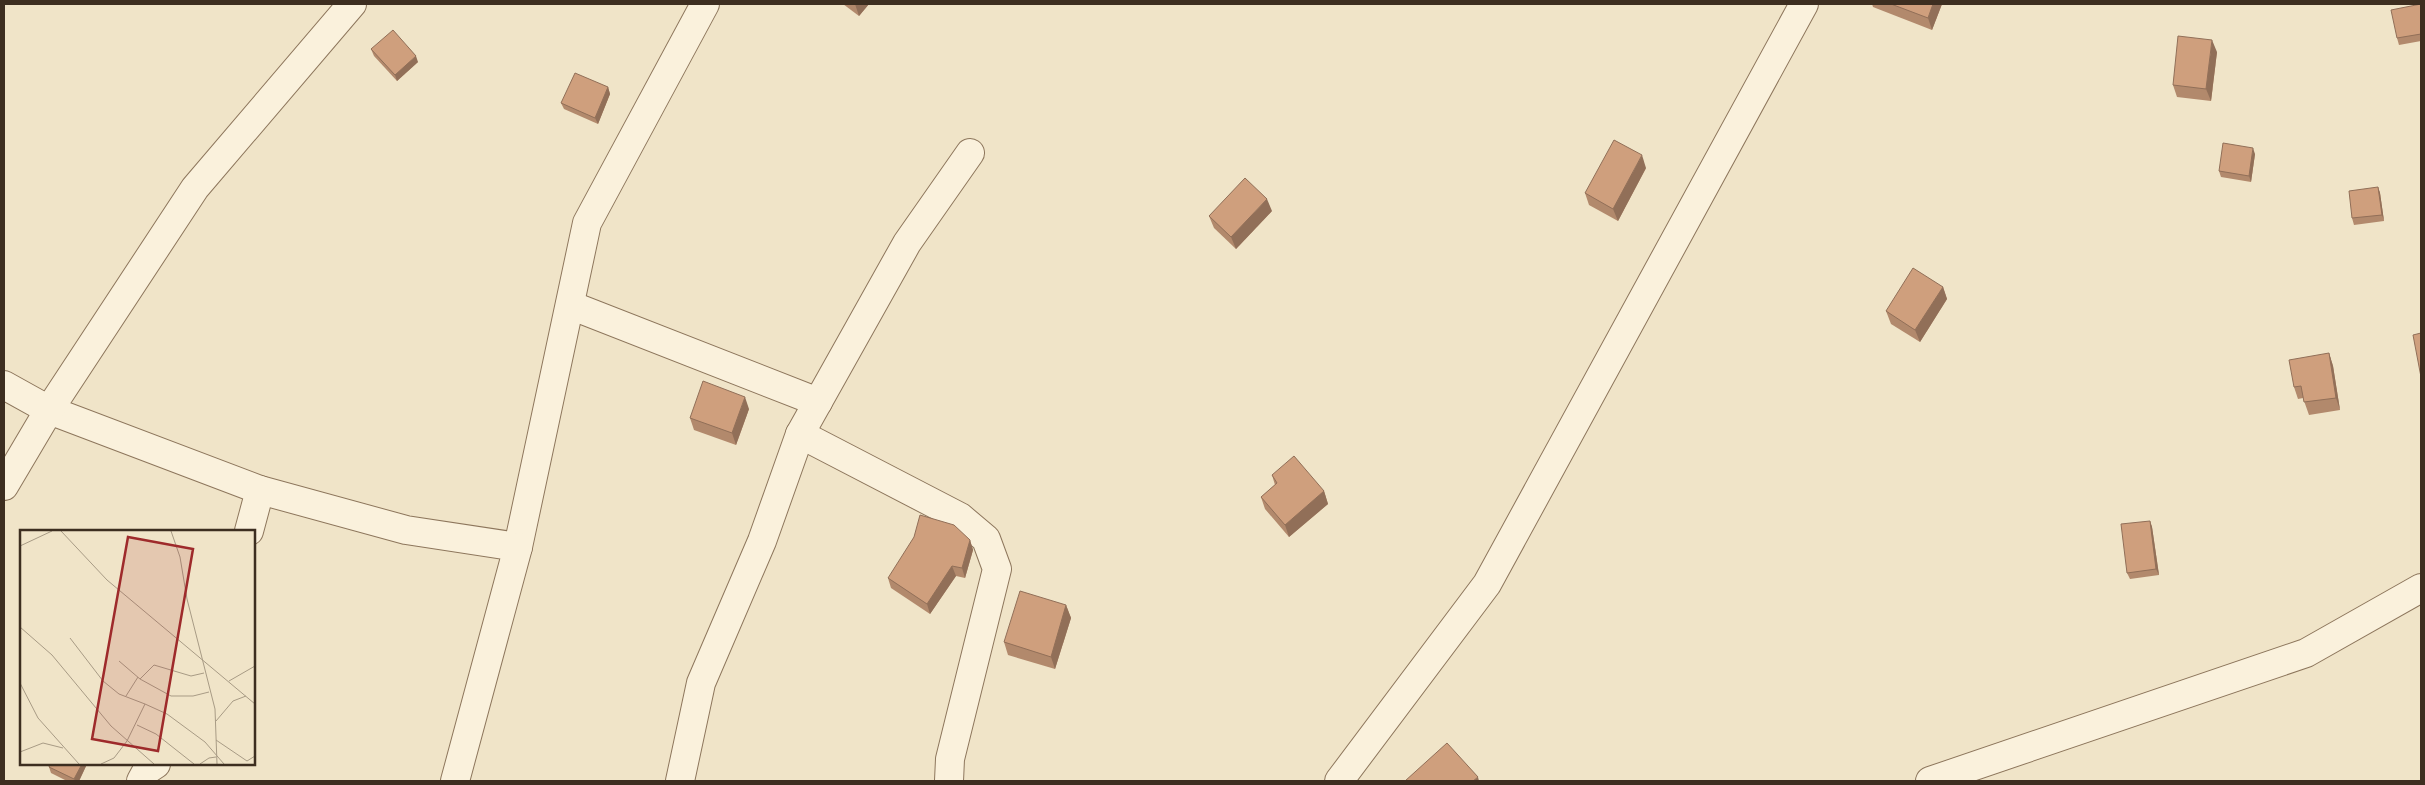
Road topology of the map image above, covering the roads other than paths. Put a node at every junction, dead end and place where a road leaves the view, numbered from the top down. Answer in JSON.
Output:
{"nodes":[{"id":1,"x":352,"y":4,"type":"edge"},
{"id":2,"x":705,"y":4,"type":"edge"},
{"id":3,"x":1804,"y":4,"type":"edge"},
{"id":4,"x":970,"y":153,"type":"dead end"},
{"id":5,"x":570,"y":305,"type":"junction"},
{"id":6,"x":4,"y":385,"type":"edge"},
{"id":7,"x":818,"y":402,"type":"junction"},
{"id":8,"x":49,"y":410,"type":"junction"},
{"id":9,"x":800,"y":434,"type":"junction"},
{"id":10,"x":4,"y":486,"type":"edge"},
{"id":11,"x":260,"y":490,"type":"junction"},
{"id":12,"x":249,"y":530,"type":"edge"},
{"id":13,"x":518,"y":547,"type":"junction"},
{"id":14,"x":2421,"y":588,"type":"edge"},
{"id":15,"x":154,"y":765,"type":"edge"},
{"id":16,"x":141,"y":781,"type":"edge"},
{"id":17,"x":454,"y":781,"type":"edge"},
{"id":18,"x":680,"y":781,"type":"edge"},
{"id":19,"x":950,"y":781,"type":"edge"},
{"id":20,"x":1339,"y":781,"type":"edge"},
{"id":21,"x":1930,"y":781,"type":"edge"}],
"edges":[{"from":1,"to":8,"type":"street"},
{"from":2,"to":5,"type":"street"},
{"from":3,"to":20,"type":"street"},
{"from":4,"to":7,"type":"street"},
{"from":5,"to":7,"type":"street"},
{"from":5,"to":13,"type":"street"},
{"from":6,"to":8,"type":"street"},
{"from":7,"to":9,"type":"street"},
{"from":8,"to":10,"type":"street"},
{"from":8,"to":11,"type":"street"},
{"from":9,"to":18,"type":"street"},
{"from":9,"to":19,"type":"street"},
{"from":11,"to":12,"type":"street"},
{"from":11,"to":13,"type":"street"},
{"from":13,"to":17,"type":"street"},
{"from":14,"to":21,"type":"street"},
{"from":15,"to":16,"type":"street"}]}
